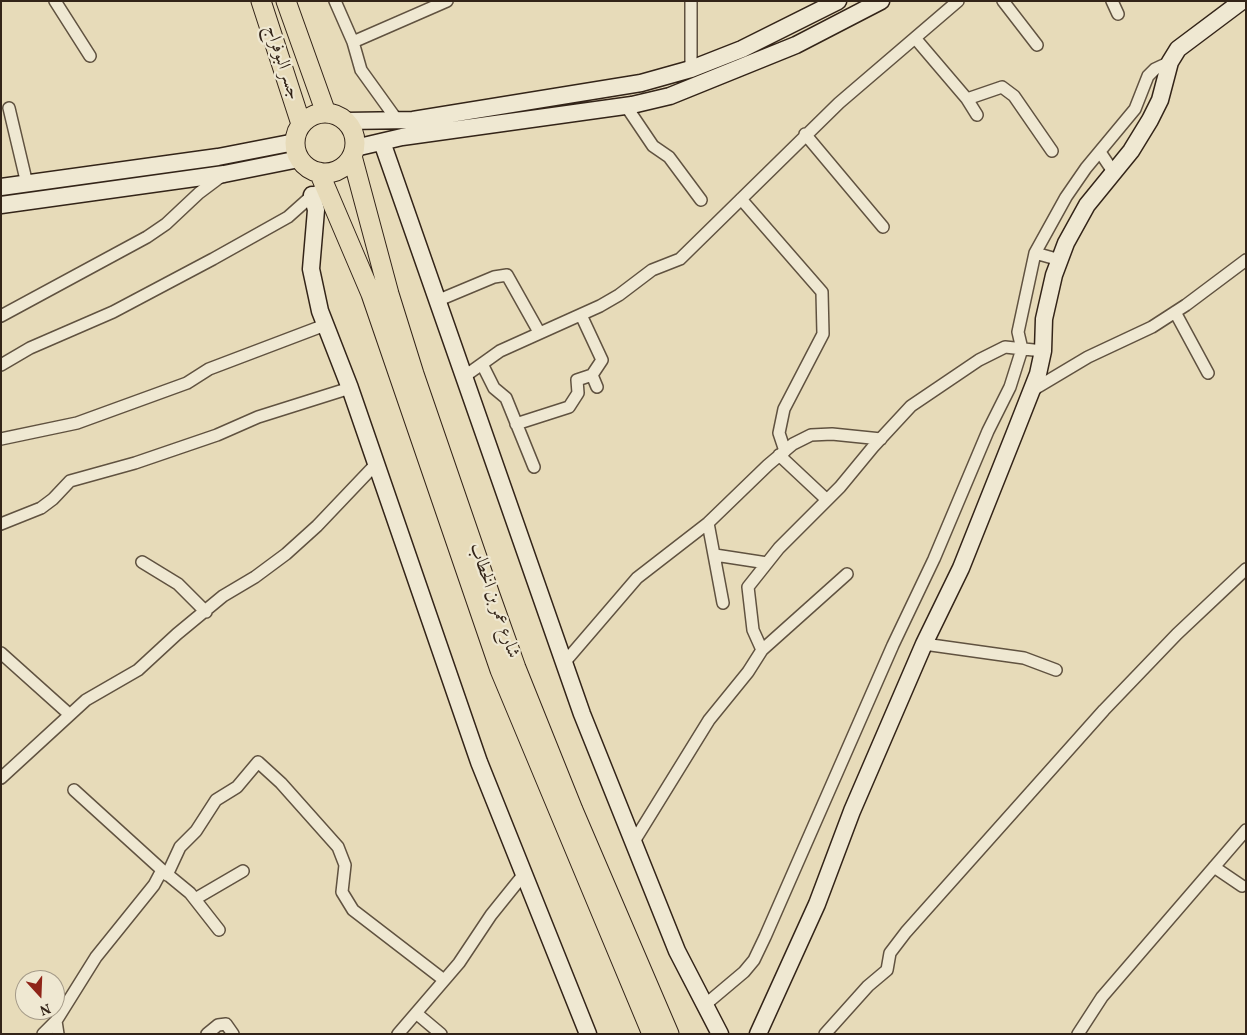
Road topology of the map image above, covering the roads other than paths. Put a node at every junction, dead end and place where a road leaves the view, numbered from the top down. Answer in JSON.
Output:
{"nodes":[{"id":1,"x":56,"y":1,"type":"edge"},
{"id":2,"x":261,"y":1,"type":"edge"},
{"id":3,"x":286,"y":1,"type":"edge"},
{"id":4,"x":335,"y":1,"type":"edge"},
{"id":5,"x":447,"y":1,"type":"edge"},
{"id":6,"x":691,"y":1,"type":"edge"},
{"id":7,"x":838,"y":1,"type":"edge"},
{"id":8,"x":881,"y":1,"type":"edge"},
{"id":9,"x":958,"y":1,"type":"edge"},
{"id":10,"x":1003,"y":1,"type":"edge"},
{"id":11,"x":1112,"y":1,"type":"edge"},
{"id":12,"x":1242,"y":1,"type":"edge"},
{"id":13,"x":1118,"y":14,"type":"dead end"},
{"id":14,"x":915,"y":38,"type":"junction"},
{"id":15,"x":353,"y":42,"type":"junction"},
{"id":16,"x":1037,"y":45,"type":"dead end"},
{"id":17,"x":90,"y":56,"type":"dead end"},
{"id":18,"x":1170,"y":62,"type":"junction"},
{"id":19,"x":691,"y":69,"type":"junction"},
{"id":20,"x":967,"y":99,"type":"junction"},
{"id":21,"x":626,"y":106,"type":"junction"},
{"id":22,"x":9,"y":108,"type":"dead end"},
{"id":23,"x":326,"y":113,"type":"junction"},
{"id":24,"x":977,"y":115,"type":"dead end"},
{"id":25,"x":397,"y":120,"type":"junction"},
{"id":26,"x":346,"y":121,"type":"junction"},
{"id":27,"x":301,"y":124,"type":"junction"},
{"id":28,"x":806,"y":134,"type":"junction"},
{"id":29,"x":382,"y":142,"type":"junction"},
{"id":30,"x":297,"y":150,"type":"junction"},
{"id":31,"x":1052,"y":151,"type":"dead end"},
{"id":32,"x":353,"y":152,"type":"junction"},
{"id":33,"x":1100,"y":152,"type":"junction"},
{"id":34,"x":1114,"y":173,"type":"junction"},
{"id":35,"x":224,"y":174,"type":"junction"},
{"id":36,"x":27,"y":184,"type":"junction"},
{"id":37,"x":318,"y":184,"type":"junction"},
{"id":38,"x":1,"y":187,"type":"edge"},
{"id":39,"x":741,"y":199,"type":"junction"},
{"id":40,"x":701,"y":200,"type":"dead end"},
{"id":41,"x":1,"y":205,"type":"edge"},
{"id":42,"x":882,"y":227,"type":"dead end"},
{"id":43,"x":1036,"y":254,"type":"junction"},
{"id":44,"x":1060,"y":260,"type":"junction"},
{"id":45,"x":1246,"y":260,"type":"edge"},
{"id":46,"x":439,"y":300,"type":"junction"},
{"id":47,"x":1175,"y":312,"type":"junction"},
{"id":48,"x":581,"y":315,"type":"junction"},
{"id":49,"x":1,"y":316,"type":"edge"},
{"id":50,"x":325,"y":325,"type":"junction"},
{"id":51,"x":539,"y":332,"type":"junction"},
{"id":52,"x":1022,"y":349,"type":"junction"},
{"id":53,"x":1043,"y":351,"type":"junction"},
{"id":54,"x":482,"y":364,"type":"junction"},
{"id":55,"x":1,"y":365,"type":"edge"},
{"id":56,"x":1208,"y":373,"type":"dead end"},
{"id":57,"x":592,"y":375,"type":"junction"},
{"id":58,"x":465,"y":376,"type":"junction"},
{"id":59,"x":596,"y":387,"type":"dead end"},
{"id":60,"x":350,"y":388,"type":"junction"},
{"id":61,"x":1031,"y":391,"type":"junction"},
{"id":62,"x":516,"y":424,"type":"junction"},
{"id":63,"x":1,"y":439,"type":"edge"},
{"id":64,"x":881,"y":439,"type":"junction"},
{"id":65,"x":782,"y":453,"type":"junction"},
{"id":66,"x":376,"y":464,"type":"junction"},
{"id":67,"x":534,"y":466,"type":"dead end"},
{"id":68,"x":827,"y":500,"type":"junction"},
{"id":69,"x":708,"y":523,"type":"junction"},
{"id":70,"x":1,"y":524,"type":"edge"},
{"id":71,"x":714,"y":555,"type":"junction"},
{"id":72,"x":142,"y":562,"type":"dead end"},
{"id":73,"x":767,"y":563,"type":"junction"},
{"id":74,"x":1246,"y":569,"type":"edge"},
{"id":75,"x":847,"y":574,"type":"dead end"},
{"id":76,"x":723,"y":603,"type":"dead end"},
{"id":77,"x":206,"y":612,"type":"junction"},
{"id":78,"x":924,"y":644,"type":"junction"},
{"id":79,"x":762,"y":650,"type":"junction"},
{"id":80,"x":1,"y":653,"type":"edge"},
{"id":81,"x":564,"y":663,"type":"junction"},
{"id":82,"x":1056,"y":670,"type":"dead end"},
{"id":83,"x":69,"y":714,"type":"junction"},
{"id":84,"x":1,"y":778,"type":"edge"},
{"id":85,"x":74,"y":790,"type":"dead end"},
{"id":86,"x":1246,"y":830,"type":"edge"},
{"id":87,"x":633,"y":843,"type":"junction"},
{"id":88,"x":1214,"y":867,"type":"junction"},
{"id":89,"x":243,"y":871,"type":"dead end"},
{"id":90,"x":165,"y":873,"type":"junction"},
{"id":91,"x":524,"y":874,"type":"junction"},
{"id":92,"x":1242,"y":886,"type":"dead end"},
{"id":93,"x":195,"y":899,"type":"junction"},
{"id":94,"x":219,"y":930,"type":"dead end"},
{"id":95,"x":444,"y":980,"type":"junction"},
{"id":96,"x":706,"y":1004,"type":"junction"},
{"id":97,"x":65,"y":1006,"type":"edge"},
{"id":98,"x":416,"y":1012,"type":"junction"},
{"id":99,"x":56,"y":1020,"type":"joint"},
{"id":100,"x":43,"y":1034,"type":"edge"},
{"id":101,"x":58,"y":1034,"type":"edge"},
{"id":102,"x":207,"y":1034,"type":"edge"},
{"id":103,"x":233,"y":1034,"type":"edge"},
{"id":104,"x":398,"y":1034,"type":"edge"},
{"id":105,"x":442,"y":1034,"type":"edge"},
{"id":106,"x":588,"y":1034,"type":"edge"},
{"id":107,"x":652,"y":1034,"type":"edge"},
{"id":108,"x":669,"y":1034,"type":"edge"},
{"id":109,"x":720,"y":1034,"type":"edge"},
{"id":110,"x":758,"y":1034,"type":"edge"},
{"id":111,"x":825,"y":1034,"type":"edge"},
{"id":112,"x":1078,"y":1034,"type":"edge"}],
"edges":[{"from":1,"to":17,"type":"street"},
{"from":2,"to":27,"type":"main road","name":"جسر البوفراج"},
{"from":3,"to":23,"type":"main road","name":"جسر البوفراج"},
{"from":4,"to":15,"type":"street"},
{"from":5,"to":15,"type":"street"},
{"from":6,"to":19,"type":"street"},
{"from":7,"to":19,"type":"street"},
{"from":8,"to":21,"type":"street"},
{"from":9,"to":14,"type":"street"},
{"from":10,"to":16,"type":"street"},
{"from":11,"to":13,"type":"street"},
{"from":12,"to":18,"type":"street"},
{"from":14,"to":20,"type":"street"},
{"from":14,"to":28,"type":"street"},
{"from":15,"to":25,"type":"street"},
{"from":18,"to":33,"type":"street"},
{"from":18,"to":34,"type":"street"},
{"from":19,"to":25,"type":"street"},
{"from":20,"to":24,"type":"street"},
{"from":20,"to":31,"type":"street"},
{"from":21,"to":29,"type":"street"},
{"from":21,"to":40,"type":"street"},
{"from":22,"to":36,"type":"street"},
{"from":23,"to":26,"type":"main road"},
{"from":23,"to":27,"type":"main road"},
{"from":25,"to":26,"type":"street"},
{"from":26,"to":32,"type":"main road"},
{"from":27,"to":30,"type":"main road"},
{"from":28,"to":39,"type":"street"},
{"from":28,"to":42,"type":"street"},
{"from":29,"to":32,"type":"street"},
{"from":29,"to":46,"type":"street"},
{"from":30,"to":35,"type":"street"},
{"from":30,"to":36,"type":"street"},
{"from":30,"to":37,"type":"main road"},
{"from":32,"to":37,"type":"main road"},
{"from":32,"to":108,"type":"main road","name":"شارع عمر بن الخطاب"},
{"from":33,"to":34,"type":"street"},
{"from":33,"to":43,"type":"street"},
{"from":34,"to":44,"type":"street"},
{"from":35,"to":41,"type":"street"},
{"from":35,"to":49,"type":"street"},
{"from":36,"to":38,"type":"street"},
{"from":37,"to":50,"type":"street"},
{"from":37,"to":55,"type":"street"},
{"from":37,"to":107,"type":"main road","name":"شارع عمر بن الخطاب"},
{"from":39,"to":48,"type":"street"},
{"from":39,"to":65,"type":"street"},
{"from":43,"to":44,"type":"street"},
{"from":43,"to":52,"type":"street"},
{"from":44,"to":53,"type":"street"},
{"from":45,"to":47,"type":"street"},
{"from":46,"to":51,"type":"street"},
{"from":46,"to":58,"type":"street"},
{"from":47,"to":56,"type":"street"},
{"from":47,"to":61,"type":"street"},
{"from":48,"to":51,"type":"street"},
{"from":48,"to":57,"type":"street"},
{"from":50,"to":60,"type":"street"},
{"from":50,"to":63,"type":"street"},
{"from":51,"to":54,"type":"street"},
{"from":52,"to":53,"type":"street"},
{"from":52,"to":64,"type":"street"},
{"from":52,"to":96,"type":"street"},
{"from":53,"to":61,"type":"street"},
{"from":54,"to":58,"type":"street"},
{"from":54,"to":62,"type":"street"},
{"from":57,"to":59,"type":"street"},
{"from":57,"to":62,"type":"street"},
{"from":58,"to":81,"type":"street"},
{"from":60,"to":66,"type":"street"},
{"from":60,"to":70,"type":"street"},
{"from":61,"to":78,"type":"street"},
{"from":62,"to":67,"type":"street"},
{"from":64,"to":65,"type":"street"},
{"from":64,"to":68,"type":"street"},
{"from":65,"to":68,"type":"street"},
{"from":65,"to":69,"type":"street"},
{"from":66,"to":77,"type":"street"},
{"from":66,"to":91,"type":"street"},
{"from":68,"to":73,"type":"street"},
{"from":69,"to":71,"type":"street"},
{"from":69,"to":81,"type":"street"},
{"from":71,"to":73,"type":"street"},
{"from":71,"to":76,"type":"street"},
{"from":72,"to":77,"type":"street"},
{"from":73,"to":79,"type":"street"},
{"from":74,"to":111,"type":"street"},
{"from":75,"to":79,"type":"street"},
{"from":77,"to":83,"type":"street"},
{"from":78,"to":82,"type":"street"},
{"from":78,"to":110,"type":"street"},
{"from":79,"to":87,"type":"street"},
{"from":80,"to":83,"type":"street"},
{"from":81,"to":87,"type":"street"},
{"from":83,"to":84,"type":"street"},
{"from":85,"to":90,"type":"street"},
{"from":86,"to":88,"type":"street"},
{"from":87,"to":96,"type":"street"},
{"from":88,"to":92,"type":"street"},
{"from":88,"to":112,"type":"street"},
{"from":89,"to":93,"type":"street"},
{"from":90,"to":93,"type":"street"},
{"from":90,"to":95,"type":"street"},
{"from":90,"to":97,"type":"street"},
{"from":91,"to":95,"type":"street"},
{"from":91,"to":106,"type":"street"},
{"from":93,"to":94,"type":"street"},
{"from":95,"to":98,"type":"street"},
{"from":96,"to":109,"type":"street"},
{"from":98,"to":104,"type":"street"},
{"from":98,"to":105,"type":"street"},
{"from":99,"to":100,"type":"street"},
{"from":99,"to":101,"type":"street"},
{"from":102,"to":103,"type":"street"}]}
